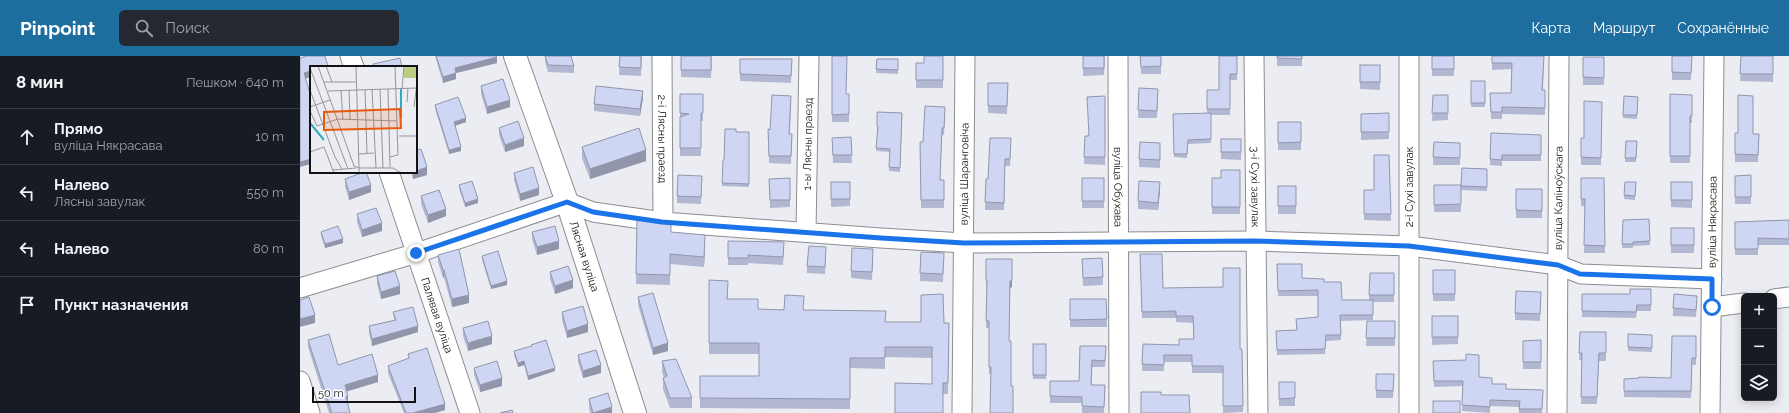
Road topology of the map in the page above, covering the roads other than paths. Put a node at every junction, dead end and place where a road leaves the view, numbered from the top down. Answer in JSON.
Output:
{"nodes":[{"id":1,"x":350,"y":56,"type":"edge"},
{"id":2,"x":515,"y":56,"type":"edge"},
{"id":3,"x":662,"y":56,"type":"edge"},
{"id":4,"x":809,"y":56,"type":"edge"},
{"id":5,"x":965,"y":56,"type":"edge"},
{"id":6,"x":1118,"y":56,"type":"edge"},
{"id":7,"x":1254,"y":56,"type":"edge"},
{"id":8,"x":1409,"y":56,"type":"edge"},
{"id":9,"x":1559,"y":56,"type":"edge"},
{"id":10,"x":1714,"y":56,"type":"edge"},
{"id":11,"x":354,"y":66,"type":"edge"},
{"id":12,"x":389,"y":173,"type":"edge"},
{"id":13,"x":567,"y":202,"type":"junction"},
{"id":14,"x":662,"y":222,"type":"junction"},
{"id":15,"x":806,"y":232,"type":"junction"},
{"id":16,"x":1118,"y":241,"type":"junction"},
{"id":17,"x":1255,"y":241,"type":"junction"},
{"id":18,"x":964,"y":243,"type":"junction"},
{"id":19,"x":1409,"y":246,"type":"junction"},
{"id":20,"x":416,"y":253,"type":"junction"},
{"id":21,"x":1558,"y":265,"type":"junction"},
{"id":22,"x":1712,"y":279,"type":"junction"},
{"id":23,"x":300,"y":288,"type":"edge"},
{"id":24,"x":1789,"y":297,"type":"edge"},
{"id":25,"x":1777,"y":299,"type":"edge"},
{"id":26,"x":1741,"y":303,"type":"edge"},
{"id":27,"x":1712,"y":307,"type":"junction"},
{"id":28,"x":300,"y":381,"type":"edge"},
{"id":29,"x":310,"y":413,"type":"edge"},
{"id":30,"x":470,"y":413,"type":"edge"},
{"id":31,"x":635,"y":413,"type":"edge"},
{"id":32,"x":962,"y":413,"type":"edge"},
{"id":33,"x":1119,"y":413,"type":"edge"},
{"id":34,"x":1258,"y":413,"type":"edge"},
{"id":35,"x":1408,"y":413,"type":"edge"},
{"id":36,"x":1557,"y":413,"type":"edge"},
{"id":37,"x":1710,"y":413,"type":"edge"}],
"edges":[{"from":1,"to":11,"type":"street"},
{"from":2,"to":13,"type":"main road","name":"Лясная вуліца"},
{"from":3,"to":14,"type":"street","name":"2-і Лясны праезд"},
{"from":4,"to":15,"type":"street","name":"1-ы Лясны праезд"},
{"from":5,"to":18,"type":"street","name":"вуліца Шаранговіча"},
{"from":6,"to":16,"type":"street","name":"вуліца Обухава"},
{"from":7,"to":17,"type":"street","name":"3-і Сухі завулак"},
{"from":8,"to":19,"type":"street","name":"2-і Сухі завулак"},
{"from":9,"to":21,"type":"street","name":"вуліца Каліноўскага"},
{"from":10,"to":22,"type":"street","name":"вуліца Някрасава"},
{"from":12,"to":20,"type":"street","name":"Палявая вуліца"},
{"from":13,"to":14,"type":"street"},
{"from":13,"to":20,"type":"street"},
{"from":13,"to":31,"type":"main road","name":"Лясная вуліца"},
{"from":14,"to":15,"type":"street"},
{"from":15,"to":18,"type":"street"},
{"from":16,"to":17,"type":"street"},
{"from":16,"to":18,"type":"street"},
{"from":16,"to":33,"type":"street","name":"вуліца Обухава"},
{"from":17,"to":19,"type":"street"},
{"from":17,"to":34,"type":"street","name":"3-і Сухі завулак"},
{"from":18,"to":32,"type":"street","name":"вуліца Шаранговіча"},
{"from":19,"to":21,"type":"street"},
{"from":19,"to":35,"type":"street","name":"2-і Сухі завулак"},
{"from":20,"to":23,"type":"street"},
{"from":20,"to":30,"type":"street","name":"Палявая вуліца"},
{"from":21,"to":22,"type":"street"},
{"from":21,"to":36,"type":"street","name":"вуліца Каліноўскага"},
{"from":22,"to":27,"type":"street","name":"вуліца Някрасава"},
{"from":24,"to":25,"type":"street"},
{"from":26,"to":27,"type":"street"},
{"from":27,"to":37,"type":"street","name":"вуліца Някрасава"},
{"from":28,"to":29,"type":"street"}]}
